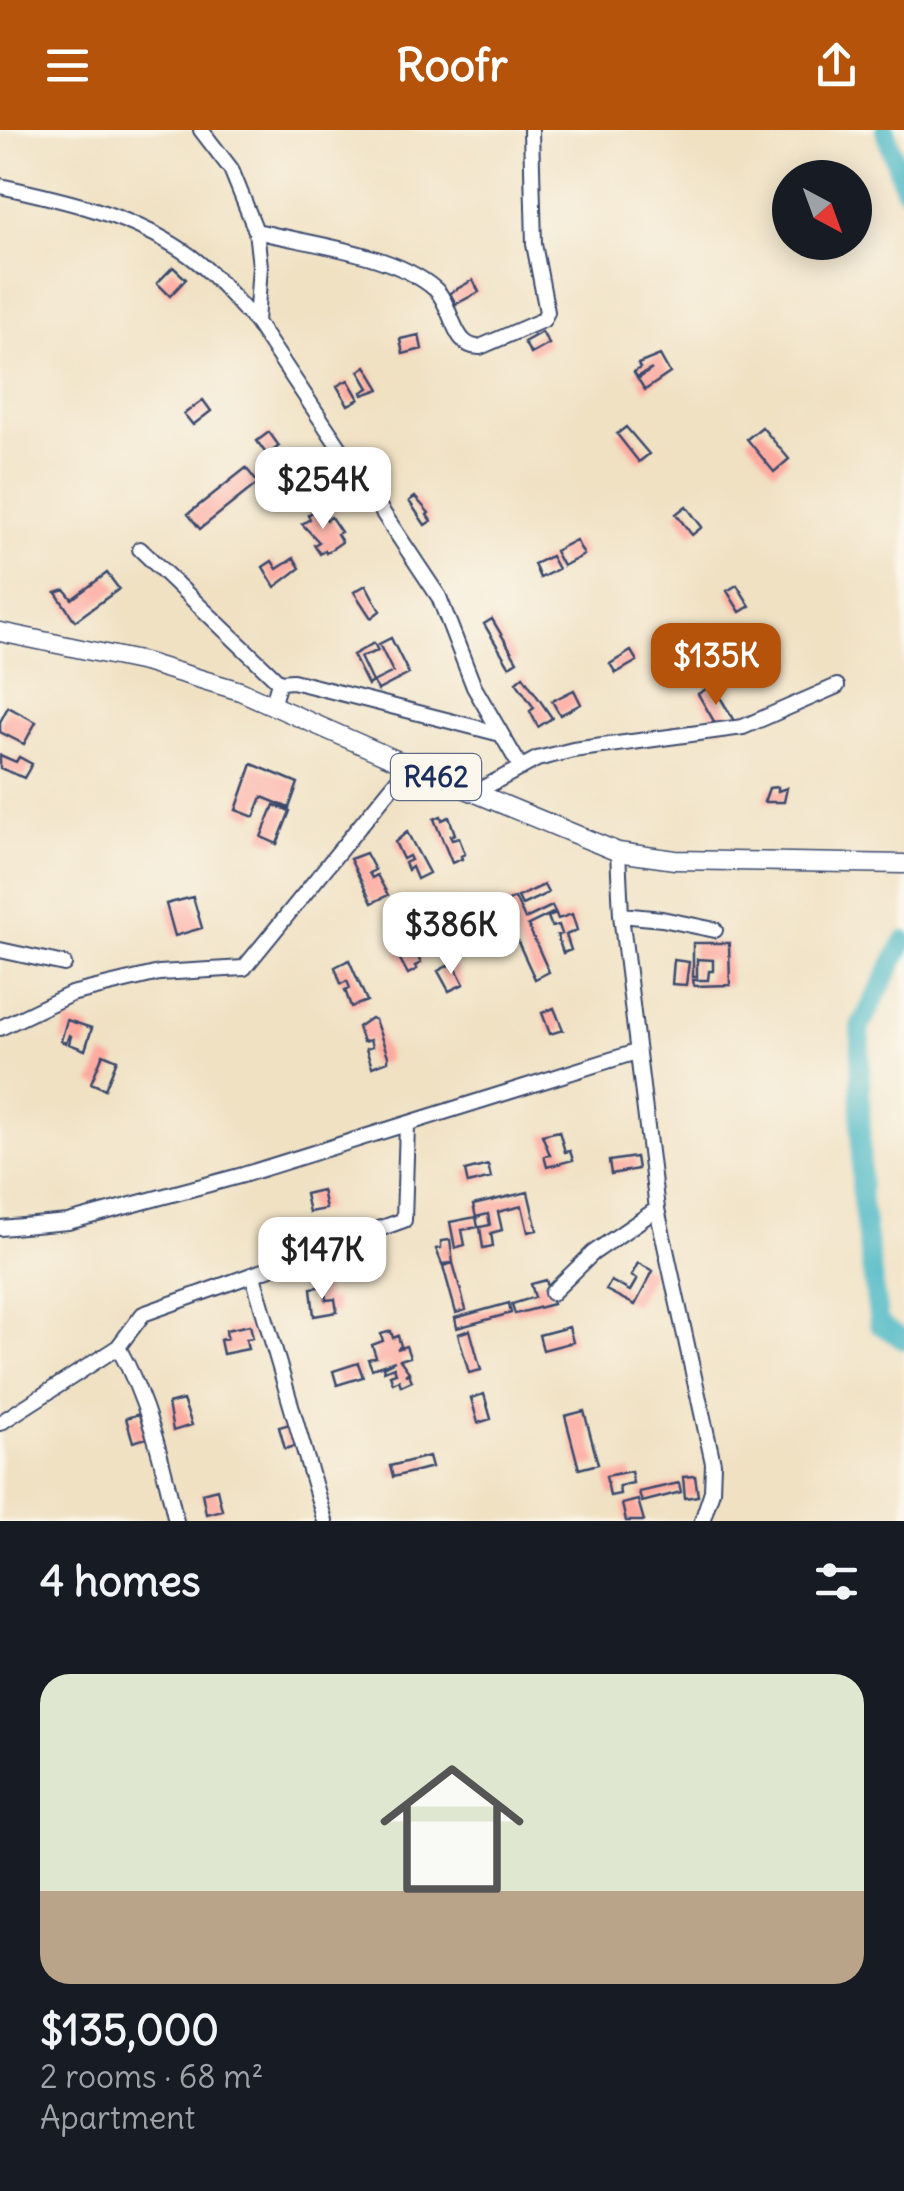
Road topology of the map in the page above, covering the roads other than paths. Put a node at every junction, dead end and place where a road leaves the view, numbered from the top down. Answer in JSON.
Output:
{"nodes":[{"id":1,"x":201,"y":130,"type":"edge"},
{"id":2,"x":531,"y":130,"type":"edge"},
{"id":3,"x":0,"y":186,"type":"edge"},
{"id":4,"x":256,"y":231,"type":"junction"},
{"id":5,"x":256,"y":322,"type":"junction"},
{"id":6,"x":140,"y":549,"type":"dead end"},
{"id":7,"x":0,"y":632,"type":"edge"},
{"id":8,"x":279,"y":682,"type":"junction"},
{"id":9,"x":837,"y":686,"type":"dead end"},
{"id":10,"x":272,"y":706,"type":"junction"},
{"id":11,"x":502,"y":734,"type":"junction"},
{"id":12,"x":402,"y":763,"type":"junction"},
{"id":13,"x":522,"y":768,"type":"junction"},
{"id":14,"x":474,"y":793,"type":"junction"},
{"id":15,"x":618,"y":852,"type":"junction"},
{"id":16,"x":904,"y":864,"type":"edge"},
{"id":17,"x":621,"y":915,"type":"junction"},
{"id":18,"x":716,"y":930,"type":"dead end"},
{"id":19,"x":0,"y":950,"type":"edge"},
{"id":20,"x":64,"y":964,"type":"dead end"},
{"id":21,"x":0,"y":1028,"type":"edge"},
{"id":22,"x":636,"y":1052,"type":"junction"},
{"id":23,"x":407,"y":1125,"type":"junction"},
{"id":24,"x":657,"y":1209,"type":"junction"},
{"id":25,"x":0,"y":1228,"type":"edge"},
{"id":26,"x":253,"y":1276,"type":"junction"},
{"id":27,"x":552,"y":1292,"type":"dead end"},
{"id":28,"x":118,"y":1346,"type":"junction"},
{"id":29,"x":0,"y":1423,"type":"edge"},
{"id":30,"x":176,"y":1521,"type":"edge"},
{"id":31,"x":326,"y":1521,"type":"edge"},
{"id":32,"x":702,"y":1521,"type":"edge"}],
"edges":[{"from":1,"to":4,"type":"street"},
{"from":2,"to":4,"type":"street"},
{"from":3,"to":5,"type":"street"},
{"from":4,"to":5,"type":"street"},
{"from":5,"to":11,"type":"street"},
{"from":6,"to":8,"type":"street"},
{"from":7,"to":10,"type":"main road","number":"R462"},
{"from":8,"to":10,"type":"street"},
{"from":8,"to":11,"type":"street"},
{"from":9,"to":13,"type":"street"},
{"from":10,"to":12,"type":"main road","number":"R462"},
{"from":11,"to":13,"type":"street"},
{"from":12,"to":14,"type":"main road","number":"R462"},
{"from":12,"to":21,"type":"street"},
{"from":13,"to":14,"type":"street"},
{"from":14,"to":15,"type":"main road","number":"R462"},
{"from":15,"to":16,"type":"main road","number":"R462"},
{"from":15,"to":17,"type":"street"},
{"from":17,"to":18,"type":"street"},
{"from":17,"to":22,"type":"street"},
{"from":19,"to":20,"type":"street"},
{"from":22,"to":23,"type":"street"},
{"from":22,"to":24,"type":"street"},
{"from":23,"to":25,"type":"street"},
{"from":23,"to":26,"type":"street"},
{"from":24,"to":27,"type":"street"},
{"from":24,"to":32,"type":"street"},
{"from":26,"to":28,"type":"street"},
{"from":26,"to":31,"type":"street"},
{"from":28,"to":29,"type":"street"},
{"from":28,"to":30,"type":"street"}]}
